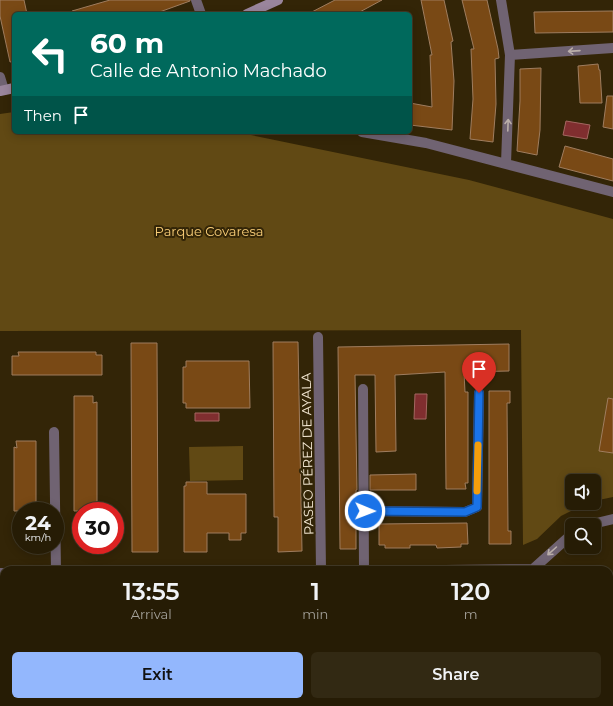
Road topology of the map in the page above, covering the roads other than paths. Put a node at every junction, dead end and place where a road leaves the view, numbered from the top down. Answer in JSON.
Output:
{"nodes":[{"id":1,"x":196,"y":0,"type":"edge"},
{"id":2,"x":278,"y":0,"type":"edge"},
{"id":3,"x":501,"y":0,"type":"edge"},
{"id":4,"x":201,"y":12,"type":"edge"},
{"id":5,"x":251,"y":12,"type":"edge"},
{"id":6,"x":613,"y":48,"type":"edge"},
{"id":7,"x":510,"y":55,"type":"junction"},
{"id":8,"x":0,"y":77,"type":"edge"},
{"id":9,"x":6,"y":90,"type":"edge"},
{"id":10,"x":374,"y":134,"type":"edge"},
{"id":11,"x":506,"y":164,"type":"junction"},
{"id":12,"x":613,"y":192,"type":"edge"},
{"id":13,"x":318,"y":337,"type":"dead end"},
{"id":14,"x":363,"y":389,"type":"dead end"},
{"id":15,"x":479,"y":393,"type":"dead end"},
{"id":16,"x":54,"y":432,"type":"dead end"},
{"id":17,"x":365,"y":511,"type":"junction"},
{"id":18,"x":613,"y":519,"type":"edge"},
{"id":19,"x":601,"y":522,"type":"edge"},
{"id":20,"x":565,"y":540,"type":"edge"},
{"id":21,"x":56,"y":566,"type":"edge"},
{"id":22,"x":321,"y":566,"type":"edge"},
{"id":23,"x":364,"y":566,"type":"edge"},
{"id":24,"x":536,"y":566,"type":"edge"}],
"edges":[{"from":1,"to":4,"type":"street"},
{"from":2,"to":5,"type":"street"},
{"from":3,"to":7,"type":"street"},
{"from":6,"to":7,"type":"street","one_way":true},
{"from":11,"to":7,"type":"street","one_way":true},
{"from":8,"to":9,"type":"street"},
{"from":10,"to":11,"type":"street"},
{"from":11,"to":12,"type":"street"},
{"from":13,"to":22,"type":"street","name":"PASEO PÉREZ DE AYALA"},
{"from":14,"to":17,"type":"street"},
{"from":15,"to":17,"type":"street"},
{"from":16,"to":21,"type":"street"},
{"from":17,"to":23,"type":"street"},
{"from":18,"to":19,"type":"street"},
{"from":20,"to":24,"type":"street","one_way":true}]}
